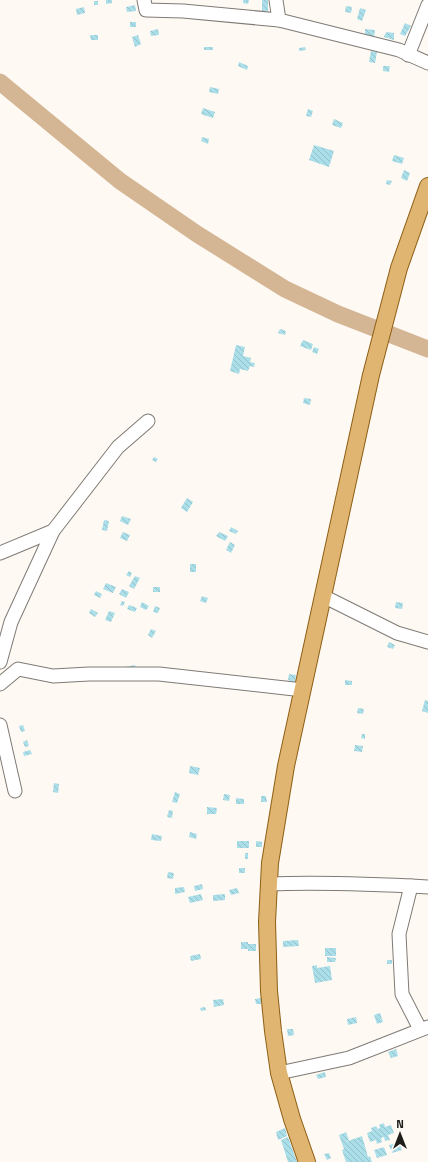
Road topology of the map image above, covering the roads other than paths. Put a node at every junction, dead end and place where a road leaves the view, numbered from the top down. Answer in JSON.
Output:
{"nodes":[{"id":1,"x":144,"y":0,"type":"edge"},
{"id":2,"x":276,"y":0,"type":"edge"},
{"id":3,"x":428,"y":5,"type":"edge"},
{"id":4,"x":279,"y":20,"type":"junction"},
{"id":5,"x":408,"y":55,"type":"junction"},
{"id":6,"x":428,"y":63,"type":"edge"},
{"id":7,"x":428,"y":186,"type":"edge"},
{"id":8,"x":148,"y":421,"type":"dead end"},
{"id":9,"x":53,"y":531,"type":"junction"},
{"id":10,"x":0,"y":553,"type":"edge"},
{"id":11,"x":323,"y":596,"type":"junction"},
{"id":12,"x":428,"y":642,"type":"edge"},
{"id":13,"x":0,"y":662,"type":"edge"},
{"id":14,"x":0,"y":684,"type":"edge"},
{"id":15,"x":303,"y":690,"type":"junction"},
{"id":16,"x":0,"y":725,"type":"edge"},
{"id":17,"x":15,"y":791,"type":"dead end"},
{"id":18,"x":268,"y":884,"type":"junction"},
{"id":19,"x":411,"y":886,"type":"junction"},
{"id":20,"x":428,"y":887,"type":"edge"},
{"id":21,"x":424,"y":1028,"type":"edge"},
{"id":22,"x":279,"y":1073,"type":"junction"},
{"id":23,"x":308,"y":1162,"type":"edge"}],
"edges":[{"from":1,"to":4,"type":"street"},
{"from":2,"to":4,"type":"street"},
{"from":3,"to":5,"type":"street"},
{"from":4,"to":5,"type":"street"},
{"from":5,"to":6,"type":"street"},
{"from":7,"to":11,"type":"main road"},
{"from":8,"to":9,"type":"street"},
{"from":9,"to":10,"type":"street"},
{"from":9,"to":13,"type":"street"},
{"from":11,"to":12,"type":"street"},
{"from":11,"to":15,"type":"main road"},
{"from":14,"to":15,"type":"street"},
{"from":15,"to":18,"type":"main road"},
{"from":16,"to":17,"type":"street"},
{"from":18,"to":19,"type":"street"},
{"from":18,"to":22,"type":"main road"},
{"from":19,"to":20,"type":"street"},
{"from":19,"to":21,"type":"street"},
{"from":21,"to":22,"type":"street"},
{"from":22,"to":23,"type":"main road"}]}
